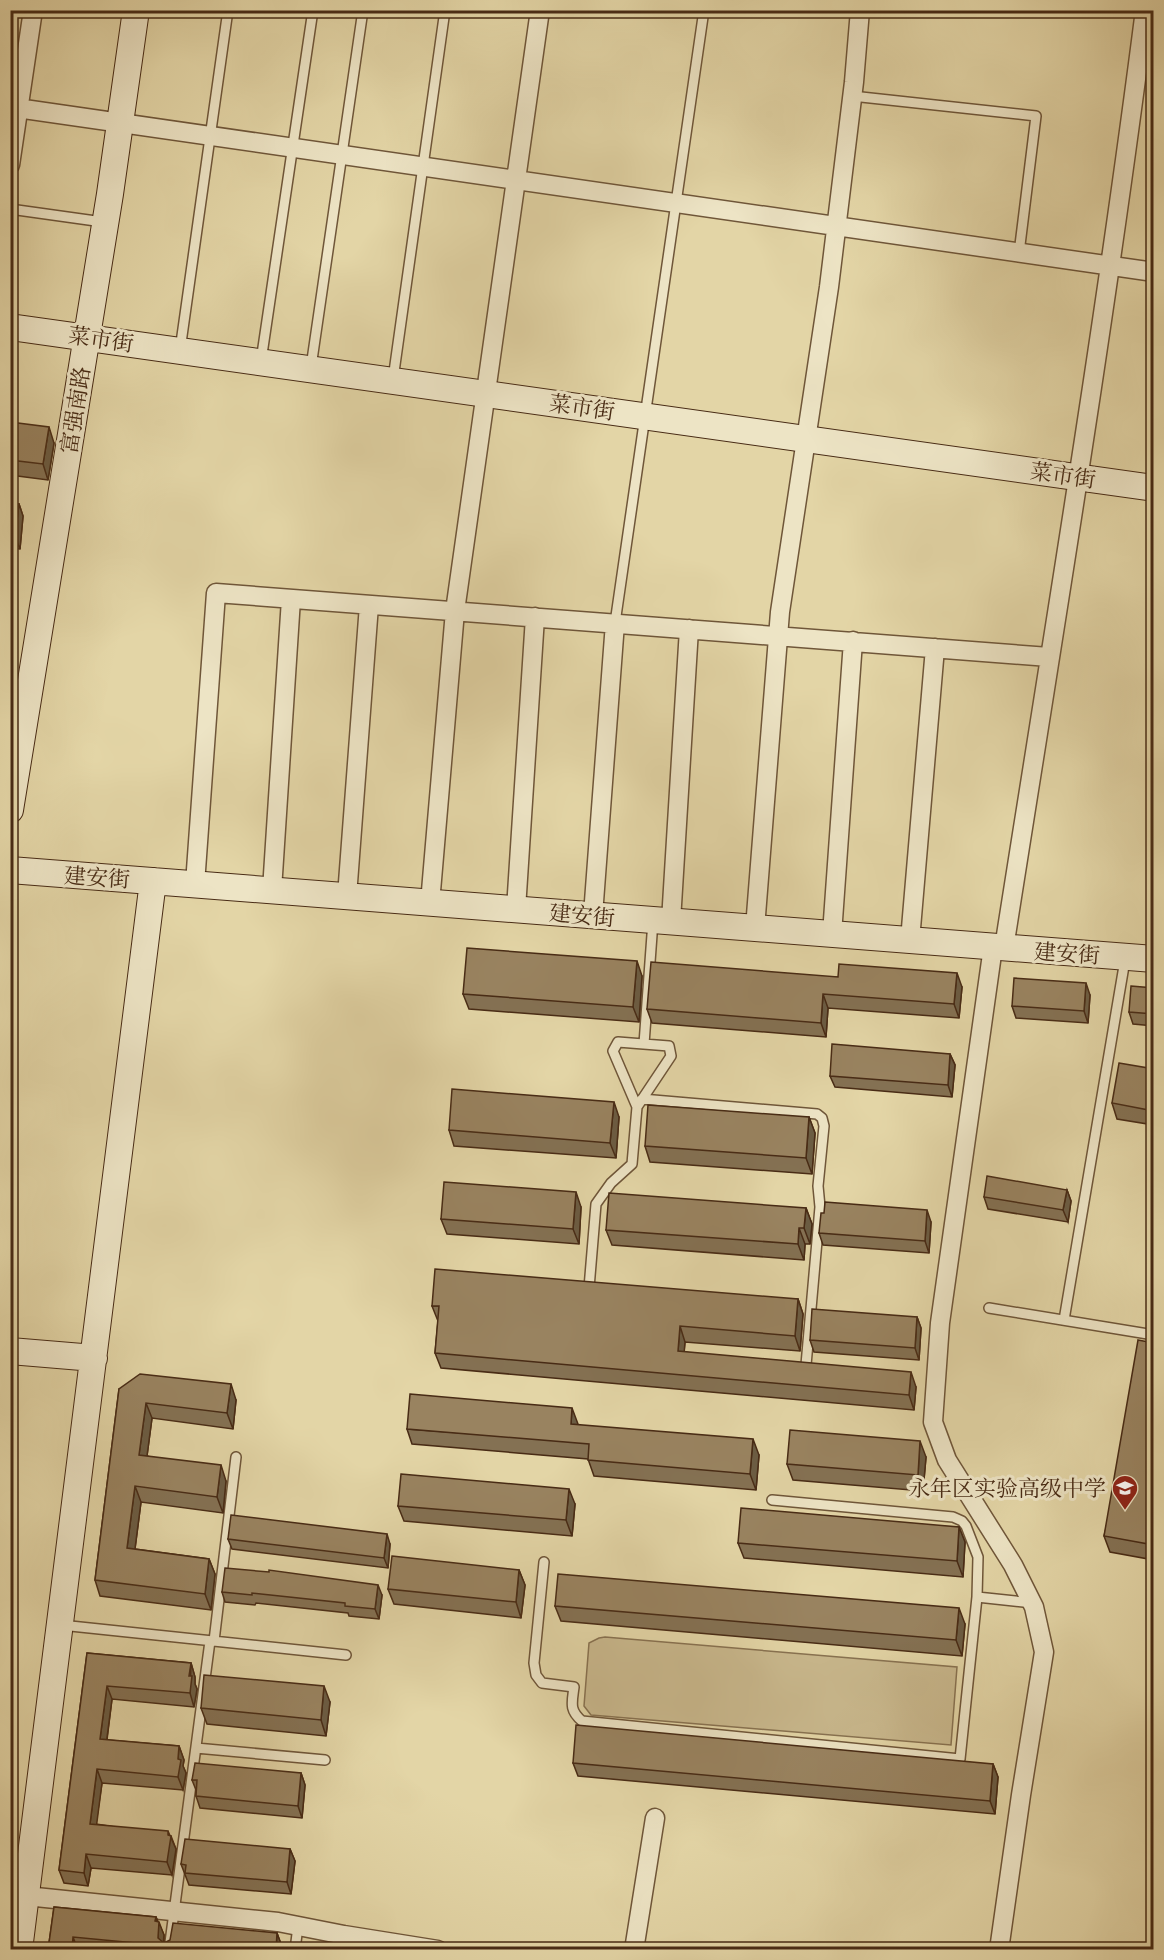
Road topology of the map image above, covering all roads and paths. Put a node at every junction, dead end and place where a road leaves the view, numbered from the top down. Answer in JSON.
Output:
{"nodes":[{"id":1,"x":33,"y":10,"type":"edge"},
{"id":2,"x":136,"y":10,"type":"edge"},
{"id":3,"x":228,"y":10,"type":"edge"},
{"id":4,"x":314,"y":10,"type":"edge"},
{"id":5,"x":363,"y":10,"type":"edge"},
{"id":6,"x":445,"y":10,"type":"edge"},
{"id":7,"x":540,"y":10,"type":"edge"},
{"id":8,"x":704,"y":10,"type":"edge"},
{"id":9,"x":860,"y":10,"type":"edge"},
{"id":10,"x":1144,"y":10,"type":"edge"},
{"id":11,"x":852,"y":96,"type":"junction"},
{"id":12,"x":15,"y":107,"type":"edge"},
{"id":13,"x":120,"y":123,"type":"junction"},
{"id":14,"x":210,"y":136,"type":"junction"},
{"id":15,"x":293,"y":148,"type":"junction"},
{"id":16,"x":342,"y":155,"type":"junction"},
{"id":17,"x":10,"y":165,"type":"edge"},
{"id":18,"x":423,"y":166,"type":"junction"},
{"id":19,"x":516,"y":180,"type":"junction"},
{"id":20,"x":676,"y":203,"type":"junction"},
{"id":21,"x":10,"y":208,"type":"edge"},
{"id":22,"x":105,"y":222,"type":"junction"},
{"id":23,"x":837,"y":226,"type":"junction"},
{"id":24,"x":1019,"y":253,"type":"junction"},
{"id":25,"x":1110,"y":266,"type":"junction"},
{"id":26,"x":1154,"y":272,"type":"edge"},
{"id":27,"x":10,"y":327,"type":"edge"},
{"id":28,"x":87,"y":337,"type":"junction"},
{"id":29,"x":180,"y":350,"type":"junction"},
{"id":30,"x":261,"y":361,"type":"junction"},
{"id":31,"x":311,"y":368,"type":"junction"},
{"id":32,"x":393,"y":380,"type":"junction"},
{"id":33,"x":486,"y":393,"type":"junction"},
{"id":34,"x":645,"y":416,"type":"junction"},
{"id":35,"x":806,"y":438,"type":"junction"},
{"id":36,"x":1078,"y":477,"type":"junction"},
{"id":37,"x":1154,"y":488,"type":"edge"},
{"id":38,"x":291,"y":599,"type":"junction"},
{"id":39,"x":369,"y":604,"type":"junction"},
{"id":40,"x":455,"y":611,"type":"junction"},
{"id":41,"x":535,"y":617,"type":"junction"},
{"id":42,"x":615,"y":623,"type":"junction"},
{"id":43,"x":689,"y":629,"type":"junction"},
{"id":44,"x":778,"y":635,"type":"junction"},
{"id":45,"x":853,"y":641,"type":"junction"},
{"id":46,"x":935,"y":648,"type":"junction"},
{"id":47,"x":1049,"y":657,"type":"junction"},
{"id":48,"x":10,"y":810,"type":"edge"},
{"id":49,"x":10,"y":870,"type":"edge"},
{"id":50,"x":145,"y":880,"type":"junction"},
{"id":51,"x":195,"y":884,"type":"junction"},
{"id":52,"x":272,"y":890,"type":"junction"},
{"id":53,"x":346,"y":896,"type":"junction"},
{"id":54,"x":430,"y":903,"type":"junction"},
{"id":55,"x":516,"y":909,"type":"junction"},
{"id":56,"x":593,"y":915,"type":"junction"},
{"id":57,"x":662,"y":921,"type":"junction"},
{"id":58,"x":755,"y":928,"type":"junction"},
{"id":59,"x":832,"y":934,"type":"junction"},
{"id":60,"x":910,"y":940,"type":"junction"},
{"id":61,"x":998,"y":947,"type":"junction"},
{"id":62,"x":1125,"y":957,"type":"junction"},
{"id":63,"x":1154,"y":959,"type":"edge"},
{"id":64,"x":644,"y":1044,"type":"junction"},
{"id":65,"x":640,"y":1103,"type":"junction"},
{"id":66,"x":578,"y":1287,"type":"edge"},
{"id":67,"x":590,"y":1288,"type":"junction"},
{"id":68,"x":601,"y":1289,"type":"edge"},
{"id":69,"x":800,"y":1305,"type":"edge"},
{"id":70,"x":811,"y":1306,"type":"junction"},
{"id":71,"x":989,"y":1308,"type":"dead end"},
{"id":72,"x":1064,"y":1320,"type":"junction"},
{"id":73,"x":1154,"y":1335,"type":"edge"},
{"id":74,"x":10,"y":1351,"type":"edge"},
{"id":75,"x":85,"y":1358,"type":"junction"},
{"id":76,"x":806,"y":1365,"type":"edge"},
{"id":77,"x":236,"y":1457,"type":"dead end"},
{"id":78,"x":772,"y":1500,"type":"dead end"},
{"id":79,"x":544,"y":1562,"type":"dead end"},
{"id":80,"x":977,"y":1597,"type":"junction"},
{"id":81,"x":1033,"y":1603,"type":"junction"},
{"id":82,"x":61,"y":1625,"type":"junction"},
{"id":83,"x":212,"y":1641,"type":"junction"},
{"id":84,"x":346,"y":1655,"type":"dead end"},
{"id":85,"x":196,"y":1748,"type":"junction"},
{"id":86,"x":325,"y":1760,"type":"dead end"},
{"id":87,"x":655,"y":1818,"type":"dead end"},
{"id":88,"x":18,"y":1887,"type":"edge"},
{"id":89,"x":174,"y":1911,"type":"junction"},
{"id":90,"x":298,"y":1926,"type":"junction"},
{"id":91,"x":19,"y":1950,"type":"edge"},
{"id":92,"x":169,"y":1950,"type":"edge"},
{"id":93,"x":295,"y":1950,"type":"edge"},
{"id":94,"x":438,"y":1950,"type":"edge"},
{"id":95,"x":634,"y":1950,"type":"edge"},
{"id":96,"x":999,"y":1950,"type":"edge"}],
"edges":[{"from":1,"to":12,"type":"street"},
{"from":2,"to":13,"type":"street","name":"富强南路"},
{"from":3,"to":14,"type":"lane"},
{"from":4,"to":15,"type":"lane"},
{"from":5,"to":16,"type":"lane"},
{"from":6,"to":18,"type":"lane"},
{"from":7,"to":19,"type":"street"},
{"from":8,"to":20,"type":"lane"},
{"from":9,"to":11,"type":"street"},
{"from":10,"to":25,"type":"street"},
{"from":11,"to":23,"type":"street"},
{"from":11,"to":24,"type":"lane"},
{"from":12,"to":13,"type":"street"},
{"from":12,"to":17,"type":"street"},
{"from":13,"to":14,"type":"street"},
{"from":13,"to":22,"type":"street","name":"富强南路"},
{"from":14,"to":15,"type":"street"},
{"from":14,"to":29,"type":"lane"},
{"from":15,"to":16,"type":"street"},
{"from":15,"to":30,"type":"lane"},
{"from":16,"to":18,"type":"street"},
{"from":16,"to":31,"type":"lane"},
{"from":18,"to":19,"type":"street"},
{"from":18,"to":32,"type":"lane"},
{"from":19,"to":20,"type":"street"},
{"from":19,"to":33,"type":"street"},
{"from":20,"to":23,"type":"street"},
{"from":20,"to":34,"type":"lane"},
{"from":21,"to":22,"type":"lane"},
{"from":22,"to":28,"type":"street","name":"富强南路"},
{"from":23,"to":24,"type":"street"},
{"from":23,"to":35,"type":"street"},
{"from":24,"to":25,"type":"street"},
{"from":25,"to":26,"type":"street"},
{"from":25,"to":36,"type":"street"},
{"from":27,"to":28,"type":"street","name":"菜市街"},
{"from":28,"to":29,"type":"street","name":"菜市街"},
{"from":28,"to":48,"type":"street","name":"富强南路"},
{"from":29,"to":30,"type":"street","name":"菜市街"},
{"from":30,"to":31,"type":"street","name":"菜市街"},
{"from":31,"to":32,"type":"street","name":"菜市街"},
{"from":32,"to":33,"type":"street","name":"菜市街"},
{"from":33,"to":34,"type":"street","name":"菜市街"},
{"from":33,"to":40,"type":"street"},
{"from":34,"to":35,"type":"street","name":"菜市街"},
{"from":34,"to":42,"type":"lane"},
{"from":35,"to":36,"type":"street","name":"菜市街"},
{"from":35,"to":44,"type":"street"},
{"from":36,"to":37,"type":"street","name":"菜市街"},
{"from":36,"to":47,"type":"street"},
{"from":38,"to":39,"type":"street"},
{"from":38,"to":51,"type":"street"},
{"from":38,"to":52,"type":"street"},
{"from":39,"to":40,"type":"street"},
{"from":39,"to":53,"type":"street"},
{"from":40,"to":41,"type":"street"},
{"from":40,"to":54,"type":"street"},
{"from":41,"to":42,"type":"street"},
{"from":41,"to":55,"type":"street"},
{"from":42,"to":43,"type":"street"},
{"from":42,"to":56,"type":"street"},
{"from":43,"to":44,"type":"street"},
{"from":43,"to":57,"type":"street"},
{"from":44,"to":45,"type":"street"},
{"from":44,"to":58,"type":"street"},
{"from":45,"to":46,"type":"street"},
{"from":45,"to":59,"type":"street"},
{"from":46,"to":47,"type":"street"},
{"from":46,"to":60,"type":"street"},
{"from":47,"to":61,"type":"street"},
{"from":49,"to":50,"type":"street","name":"建安街"},
{"from":50,"to":51,"type":"street","name":"建安街"},
{"from":50,"to":75,"type":"street"},
{"from":51,"to":52,"type":"street","name":"建安街"},
{"from":52,"to":53,"type":"street","name":"建安街"},
{"from":53,"to":54,"type":"street","name":"建安街"},
{"from":54,"to":55,"type":"street","name":"建安街"},
{"from":55,"to":56,"type":"street","name":"建安街"},
{"from":56,"to":57,"type":"street","name":"建安街"},
{"from":57,"to":58,"type":"street","name":"建安街"},
{"from":57,"to":64,"type":"lane"},
{"from":58,"to":59,"type":"street","name":"建安街"},
{"from":59,"to":60,"type":"street","name":"建安街"},
{"from":60,"to":61,"type":"street","name":"建安街"},
{"from":61,"to":62,"type":"street","name":"建安街"},
{"from":61,"to":81,"type":"street"},
{"from":62,"to":63,"type":"street","name":"建安街"},
{"from":62,"to":72,"type":"lane"},
{"from":64,"to":65,"type":"lane"},
{"from":64,"to":65,"type":"lane"},
{"from":65,"to":67,"type":"lane"},
{"from":65,"to":70,"type":"lane"},
{"from":66,"to":67,"type":"lane"},
{"from":67,"to":68,"type":"lane"},
{"from":69,"to":70,"type":"lane"},
{"from":70,"to":76,"type":"lane"},
{"from":71,"to":72,"type":"lane"},
{"from":72,"to":73,"type":"lane"},
{"from":74,"to":75,"type":"street"},
{"from":75,"to":82,"type":"street"},
{"from":75,"to":88,"type":"street"},
{"from":77,"to":83,"type":"lane"},
{"from":78,"to":80,"type":"lane"},
{"from":79,"to":80,"type":"lane"},
{"from":80,"to":81,"type":"lane"},
{"from":81,"to":96,"type":"street"},
{"from":82,"to":83,"type":"lane"},
{"from":82,"to":88,"type":"street"},
{"from":83,"to":84,"type":"lane"},
{"from":83,"to":85,"type":"lane"},
{"from":85,"to":86,"type":"lane"},
{"from":85,"to":89,"type":"lane"},
{"from":87,"to":95,"type":"street"},
{"from":88,"to":89,"type":"street"},
{"from":88,"to":91,"type":"street"},
{"from":89,"to":90,"type":"street"},
{"from":89,"to":92,"type":"lane"},
{"from":90,"to":93,"type":"lane"},
{"from":90,"to":94,"type":"street"}]}
